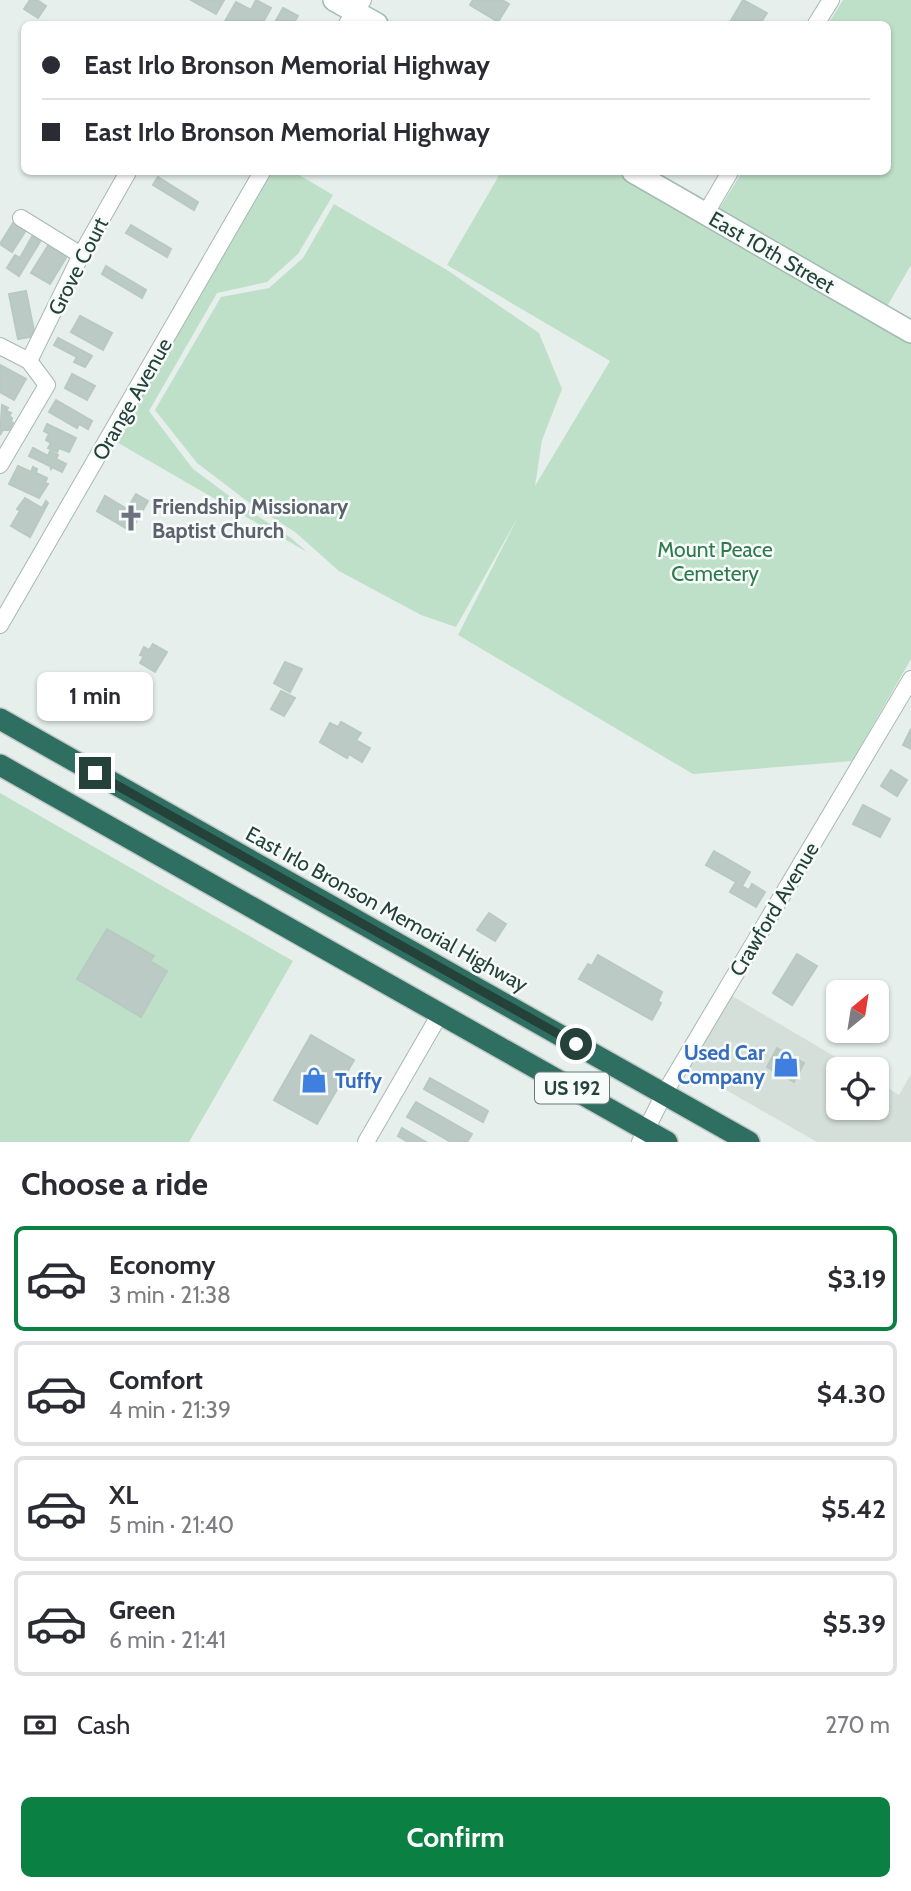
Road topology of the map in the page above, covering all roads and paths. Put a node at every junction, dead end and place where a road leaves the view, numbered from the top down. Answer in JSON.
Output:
{"nodes":[{"id":1,"x":334,"y":0,"type":"edge"},
{"id":2,"x":831,"y":0,"type":"edge"},
{"id":3,"x":355,"y":12,"type":"edge"},
{"id":4,"x":372,"y":21,"type":"edge"},
{"id":5,"x":818,"y":21,"type":"edge"},
{"id":6,"x":126,"y":175,"type":"edge"},
{"id":7,"x":260,"y":175,"type":"edge"},
{"id":8,"x":638,"y":175,"type":"edge"},
{"id":9,"x":728,"y":175,"type":"edge"},
{"id":10,"x":706,"y":213,"type":"junction"},
{"id":11,"x":21,"y":218,"type":"dead end"},
{"id":12,"x":81,"y":255,"type":"junction"},
{"id":13,"x":911,"y":332,"type":"edge"},
{"id":14,"x":0,"y":346,"type":"edge"},
{"id":15,"x":29,"y":361,"type":"junction"},
{"id":16,"x":0,"y":465,"type":"edge"},
{"id":17,"x":0,"y":625,"type":"edge"},
{"id":18,"x":911,"y":679,"type":"edge"},
{"id":19,"x":0,"y":719,"type":"edge"},
{"id":20,"x":0,"y":765,"type":"edge"},
{"id":21,"x":440,"y":1013,"type":"junction"},
{"id":22,"x":664,"y":1094,"type":"junction"},
{"id":23,"x":643,"y":1136,"type":"edge"},
{"id":24,"x":366,"y":1142,"type":"edge"},
{"id":25,"x":667,"y":1142,"type":"edge"},
{"id":26,"x":749,"y":1142,"type":"edge"}],
"edges":[{"from":1,"to":3,"type":"street"},
{"from":2,"to":5,"type":"street"},
{"from":3,"to":4,"type":"street"},
{"from":6,"to":12,"type":"street","name":"Grove Court"},
{"from":7,"to":17,"type":"street","name":"Orange Avenue"},
{"from":8,"to":10,"type":"street","name":"East 10th Street"},
{"from":9,"to":10,"type":"street"},
{"from":10,"to":13,"type":"street","name":"East 10th Street"},
{"from":11,"to":12,"type":"street"},
{"from":12,"to":15,"type":"street","name":"Grove Court"},
{"from":14,"to":15,"type":"street"},
{"from":15,"to":16,"type":"street"},
{"from":18,"to":22,"type":"street","name":"Crawford Avenue"},
{"from":19,"to":22,"type":"highway","name":"East Irlo Bronson Memorial Highway","number":"US 192"},
{"from":20,"to":21,"type":"highway","number":"US 192"},
{"from":21,"to":23,"type":"highway","number":"US 192"},
{"from":21,"to":24,"type":"street"},
{"from":22,"to":23,"type":"street","name":"Crawford Avenue"},
{"from":22,"to":26,"type":"highway","name":"East Irlo Bronson Memorial Highway","number":"US 192"},
{"from":23,"to":25,"type":"highway","number":"US 192"}]}
